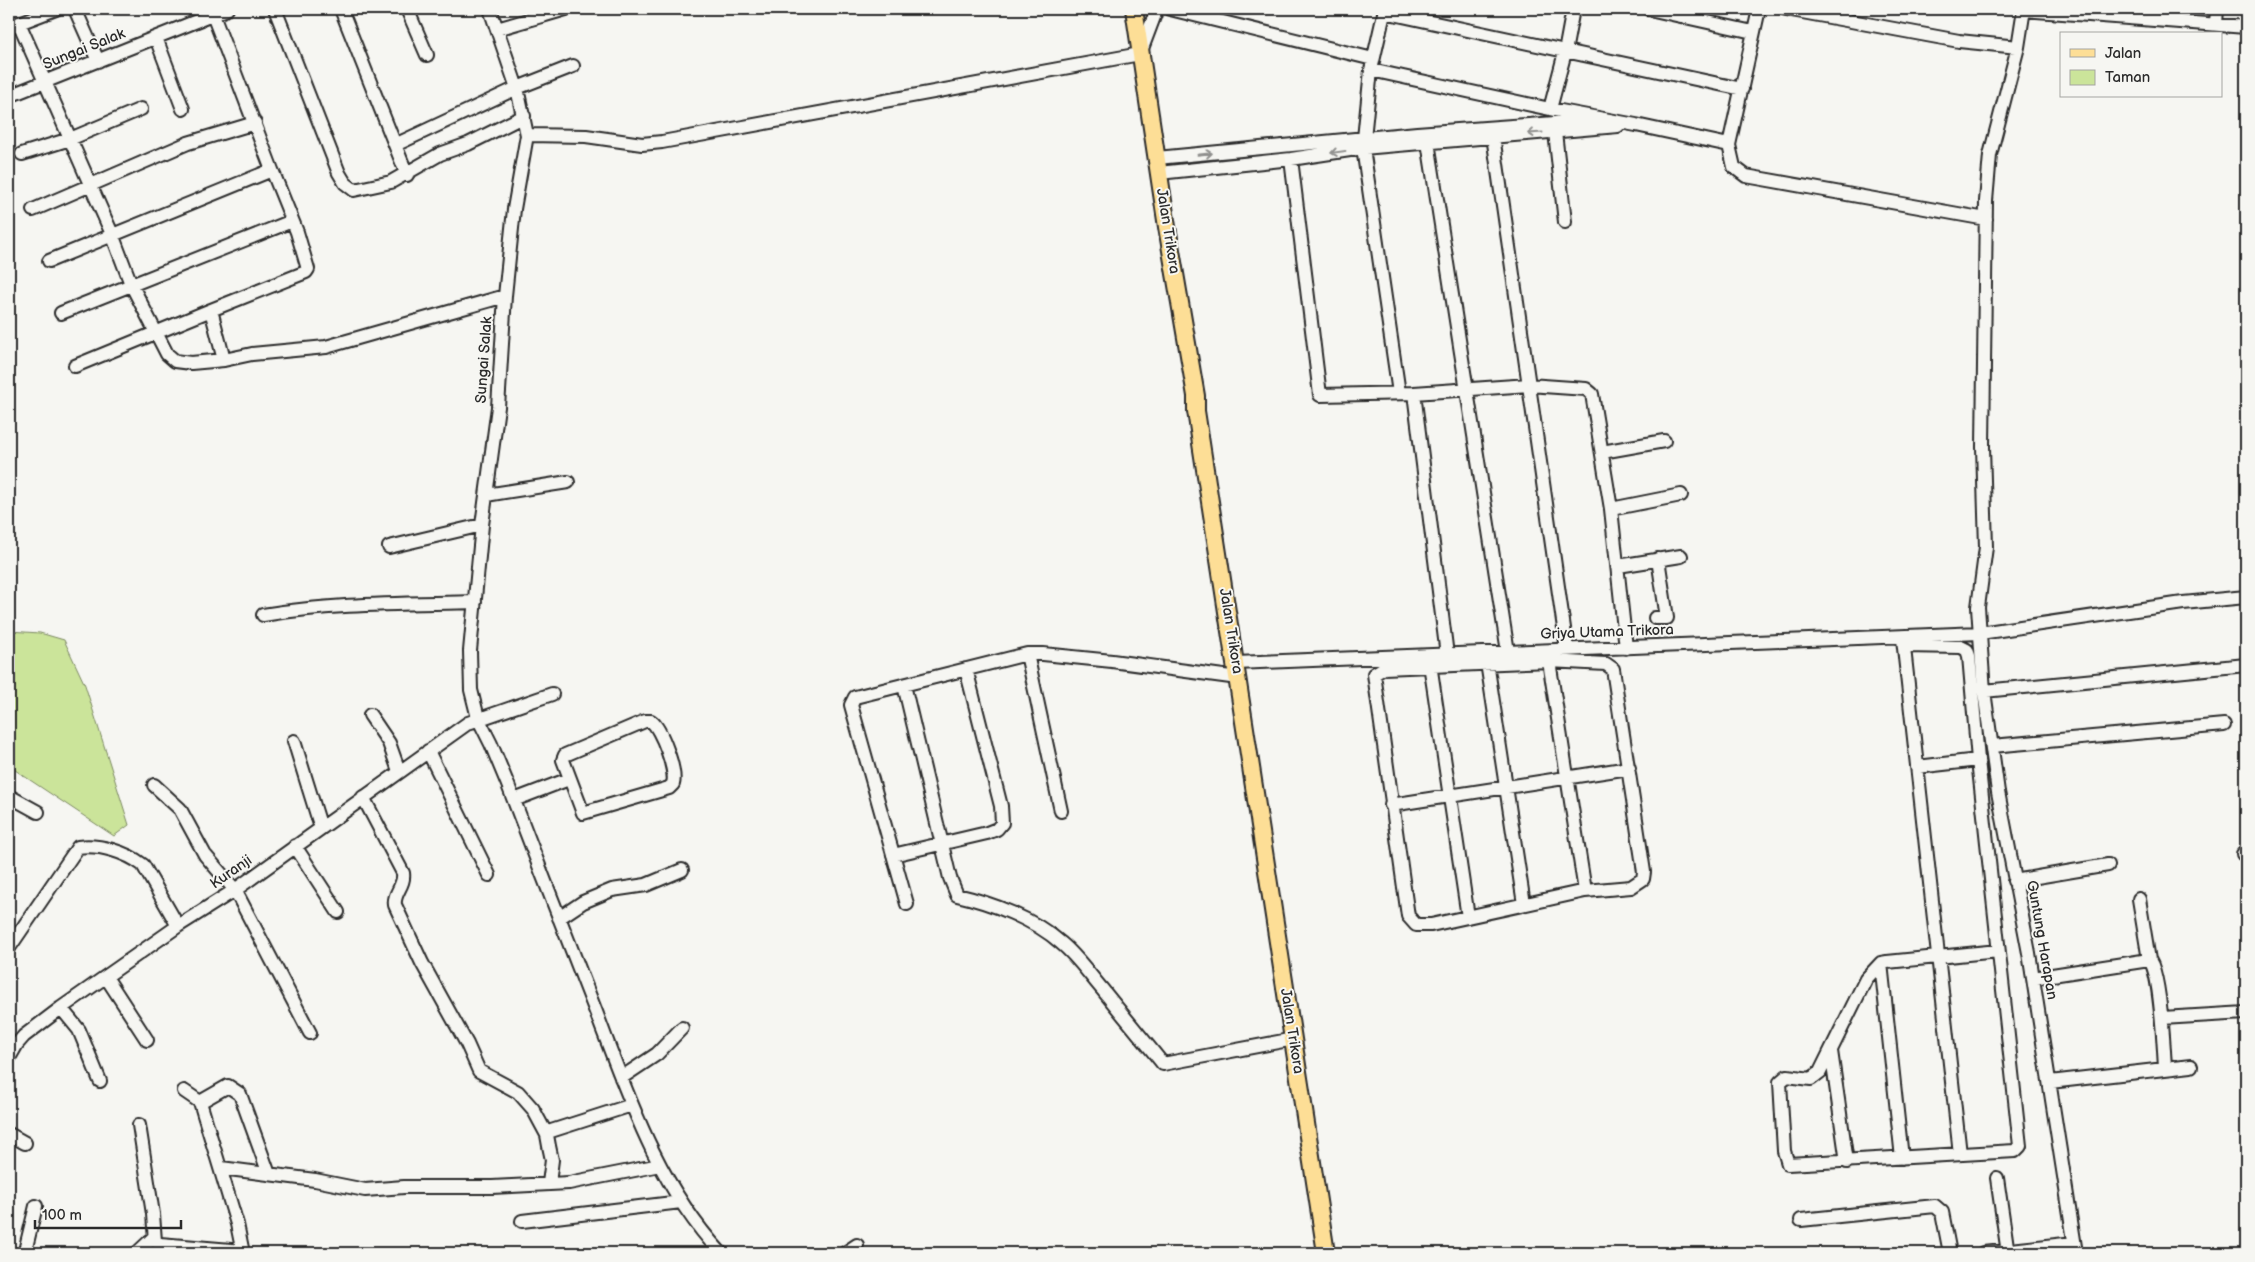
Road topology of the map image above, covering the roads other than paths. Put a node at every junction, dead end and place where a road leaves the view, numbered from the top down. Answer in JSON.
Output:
{"nodes":[{"id":1,"x":56,"y":9,"type":"edge"},
{"id":2,"x":75,"y":9,"type":"edge"},
{"id":3,"x":227,"y":9,"type":"edge"},
{"id":4,"x":275,"y":9,"type":"edge"},
{"id":5,"x":341,"y":9,"type":"edge"},
{"id":6,"x":407,"y":9,"type":"edge"},
{"id":7,"x":490,"y":9,"type":"edge"},
{"id":8,"x":566,"y":9,"type":"edge"},
{"id":9,"x":1134,"y":9,"type":"edge"},
{"id":10,"x":1157,"y":9,"type":"edge"},
{"id":11,"x":1170,"y":9,"type":"edge"},
{"id":12,"x":1573,"y":9,"type":"edge"},
{"id":13,"x":1649,"y":9,"type":"edge"},
{"id":14,"x":1759,"y":9,"type":"edge"},
{"id":15,"x":1786,"y":9,"type":"edge"},
{"id":16,"x":2217,"y":9,"type":"edge"},
{"id":17,"x":1384,"y":10,"type":"edge"},
{"id":18,"x":2024,"y":10,"type":"edge"},
{"id":19,"x":2084,"y":12,"type":"edge"},
{"id":20,"x":2148,"y":14,"type":"edge"},
{"id":21,"x":213,"y":15,"type":"junction"},
{"id":22,"x":2216,"y":24,"type":"junction"},
{"id":23,"x":14,"y":25,"type":"edge"},
{"id":24,"x":2246,"y":26,"type":"edge"},
{"id":25,"x":497,"y":29,"type":"junction"},
{"id":26,"x":1753,"y":32,"type":"junction"},
{"id":27,"x":156,"y":38,"type":"junction"},
{"id":28,"x":2018,"y":47,"type":"junction"},
{"id":29,"x":1565,"y":52,"type":"junction"},
{"id":30,"x":1140,"y":54,"type":"junction"},
{"id":31,"x":426,"y":55,"type":"dead end"},
{"id":32,"x":98,"y":61,"type":"junction"},
{"id":33,"x":1372,"y":64,"type":"junction"},
{"id":34,"x":574,"y":66,"type":"dead end"},
{"id":35,"x":46,"y":82,"type":"junction"},
{"id":36,"x":517,"y":88,"type":"junction"},
{"id":37,"x":1742,"y":88,"type":"junction"},
{"id":38,"x":9,"y":96,"type":"edge"},
{"id":39,"x":183,"y":109,"type":"dead end"},
{"id":40,"x":1550,"y":109,"type":"junction"},
{"id":41,"x":141,"y":110,"type":"dead end"},
{"id":42,"x":524,"y":116,"type":"junction"},
{"id":43,"x":1608,"y":120,"type":"junction"},
{"id":44,"x":255,"y":123,"type":"junction"},
{"id":45,"x":1636,"y":124,"type":"junction"},
{"id":46,"x":1556,"y":132,"type":"junction"},
{"id":47,"x":527,"y":135,"type":"junction"},
{"id":48,"x":1493,"y":136,"type":"junction"},
{"id":49,"x":70,"y":139,"type":"junction"},
{"id":50,"x":1428,"y":142,"type":"junction"},
{"id":51,"x":1363,"y":143,"type":"junction"},
{"id":52,"x":395,"y":145,"type":"junction"},
{"id":53,"x":1729,"y":145,"type":"junction"},
{"id":54,"x":22,"y":154,"type":"dead end"},
{"id":55,"x":1291,"y":159,"type":"junction"},
{"id":56,"x":1158,"y":165,"type":"junction"},
{"id":57,"x":272,"y":170,"type":"junction"},
{"id":58,"x":406,"y":175,"type":"junction"},
{"id":59,"x":91,"y":186,"type":"junction"},
{"id":60,"x":34,"y":210,"type":"dead end"},
{"id":61,"x":1986,"y":219,"type":"junction"},
{"id":62,"x":292,"y":221,"type":"junction"},
{"id":63,"x":1565,"y":222,"type":"dead end"},
{"id":64,"x":112,"y":234,"type":"junction"},
{"id":65,"x":49,"y":261,"type":"dead end"},
{"id":66,"x":131,"y":284,"type":"junction"},
{"id":67,"x":505,"y":296,"type":"junction"},
{"id":68,"x":211,"y":310,"type":"junction"},
{"id":69,"x":61,"y":313,"type":"dead end"},
{"id":70,"x":156,"y":332,"type":"junction"},
{"id":71,"x":224,"y":360,"type":"junction"},
{"id":72,"x":75,"y":366,"type":"dead end"},
{"id":73,"x":1529,"y":385,"type":"junction"},
{"id":74,"x":1468,"y":388,"type":"junction"},
{"id":75,"x":1414,"y":393,"type":"junction"},
{"id":76,"x":1399,"y":394,"type":"junction"},
{"id":77,"x":1664,"y":441,"type":"dead end"},
{"id":78,"x":1602,"y":452,"type":"junction"},
{"id":79,"x":568,"y":482,"type":"dead end"},
{"id":80,"x":486,"y":495,"type":"junction"},
{"id":81,"x":1680,"y":495,"type":"dead end"},
{"id":82,"x":1611,"y":508,"type":"junction"},
{"id":83,"x":482,"y":525,"type":"junction"},
{"id":84,"x":389,"y":547,"type":"dead end"},
{"id":85,"x":1680,"y":556,"type":"dead end"},
{"id":86,"x":1658,"y":559,"type":"junction"},
{"id":87,"x":1618,"y":566,"type":"junction"},
{"id":88,"x":2246,"y":597,"type":"edge"},
{"id":89,"x":475,"y":602,"type":"junction"},
{"id":90,"x":263,"y":615,"type":"dead end"},
{"id":91,"x":1655,"y":618,"type":"dead end"},
{"id":92,"x":1980,"y":633,"type":"junction"},
{"id":93,"x":1903,"y":641,"type":"junction"},
{"id":94,"x":1626,"y":648,"type":"junction"},
{"id":95,"x":1567,"y":649,"type":"junction"},
{"id":96,"x":1508,"y":652,"type":"junction"},
{"id":97,"x":1027,"y":654,"type":"junction"},
{"id":98,"x":1447,"y":656,"type":"junction"},
{"id":99,"x":1487,"y":658,"type":"junction"},
{"id":100,"x":1549,"y":661,"type":"junction"},
{"id":101,"x":1430,"y":664,"type":"junction"},
{"id":102,"x":2246,"y":665,"type":"edge"},
{"id":103,"x":966,"y":669,"type":"junction"},
{"id":104,"x":1237,"y":671,"type":"junction"},
{"id":105,"x":904,"y":685,"type":"junction"},
{"id":106,"x":1984,"y":691,"type":"junction"},
{"id":107,"x":552,"y":694,"type":"dead end"},
{"id":108,"x":370,"y":715,"type":"dead end"},
{"id":109,"x":478,"y":718,"type":"junction"},
{"id":110,"x":2224,"y":725,"type":"dead end"},
{"id":111,"x":294,"y":740,"type":"dead end"},
{"id":112,"x":1992,"y":746,"type":"junction"},
{"id":113,"x":428,"y":751,"type":"junction"},
{"id":114,"x":1978,"y":760,"type":"junction"},
{"id":115,"x":1917,"y":767,"type":"junction"},
{"id":116,"x":1628,"y":768,"type":"junction"},
{"id":117,"x":399,"y":771,"type":"junction"},
{"id":118,"x":1567,"y":778,"type":"junction"},
{"id":119,"x":569,"y":779,"type":"junction"},
{"id":120,"x":154,"y":785,"type":"dead end"},
{"id":121,"x":1507,"y":787,"type":"junction"},
{"id":122,"x":9,"y":796,"type":"edge"},
{"id":123,"x":1449,"y":796,"type":"junction"},
{"id":124,"x":363,"y":797,"type":"junction"},
{"id":125,"x":514,"y":800,"type":"junction"},
{"id":126,"x":1391,"y":805,"type":"junction"},
{"id":127,"x":1061,"y":811,"type":"dead end"},
{"id":128,"x":38,"y":812,"type":"dead end"},
{"id":129,"x":321,"y":828,"type":"junction"},
{"id":130,"x":942,"y":842,"type":"junction"},
{"id":131,"x":295,"y":846,"type":"junction"},
{"id":132,"x":893,"y":855,"type":"junction"},
{"id":133,"x":2108,"y":865,"type":"dead end"},
{"id":134,"x":682,"y":870,"type":"dead end"},
{"id":135,"x":489,"y":875,"type":"dead end"},
{"id":136,"x":2014,"y":881,"type":"junction"},
{"id":137,"x":235,"y":890,"type":"junction"},
{"id":138,"x":1585,"y":891,"type":"junction"},
{"id":139,"x":2139,"y":899,"type":"dead end"},
{"id":140,"x":907,"y":904,"type":"dead end"},
{"id":141,"x":1524,"y":904,"type":"junction"},
{"id":142,"x":338,"y":912,"type":"dead end"},
{"id":143,"x":1468,"y":917,"type":"junction"},
{"id":144,"x":559,"y":918,"type":"junction"},
{"id":145,"x":178,"y":926,"type":"junction"},
{"id":146,"x":9,"y":948,"type":"edge"},
{"id":147,"x":1998,"y":951,"type":"junction"},
{"id":148,"x":1939,"y":956,"type":"junction"},
{"id":149,"x":2149,"y":960,"type":"junction"},
{"id":150,"x":1881,"y":963,"type":"junction"},
{"id":151,"x":106,"y":977,"type":"junction"},
{"id":152,"x":2033,"y":978,"type":"junction"},
{"id":153,"x":61,"y":1008,"type":"junction"},
{"id":154,"x":2246,"y":1013,"type":"edge"},
{"id":155,"x":2162,"y":1018,"type":"junction"},
{"id":156,"x":682,"y":1028,"type":"dead end"},
{"id":157,"x":310,"y":1033,"type":"dead end"},
{"id":158,"x":1294,"y":1039,"type":"junction"},
{"id":159,"x":147,"y":1040,"type":"dead end"},
{"id":160,"x":1831,"y":1051,"type":"junction"},
{"id":161,"x":9,"y":1058,"type":"edge"},
{"id":162,"x":2192,"y":1066,"type":"dead end"},
{"id":163,"x":2166,"y":1068,"type":"junction"},
{"id":164,"x":621,"y":1078,"type":"junction"},
{"id":165,"x":100,"y":1081,"type":"dead end"},
{"id":166,"x":2050,"y":1082,"type":"junction"},
{"id":167,"x":184,"y":1091,"type":"dead end"},
{"id":168,"x":200,"y":1102,"type":"junction"},
{"id":169,"x":632,"y":1105,"type":"junction"},
{"id":170,"x":139,"y":1125,"type":"dead end"},
{"id":171,"x":551,"y":1131,"type":"dead end"},
{"id":172,"x":9,"y":1134,"type":"edge"},
{"id":173,"x":25,"y":1143,"type":"dead end"},
{"id":174,"x":1960,"y":1154,"type":"junction"},
{"id":175,"x":1902,"y":1158,"type":"junction"},
{"id":176,"x":1847,"y":1162,"type":"junction"},
{"id":177,"x":660,"y":1165,"type":"junction"},
{"id":178,"x":221,"y":1168,"type":"junction"},
{"id":179,"x":270,"y":1174,"type":"junction"},
{"id":180,"x":1997,"y":1178,"type":"dead end"},
{"id":181,"x":549,"y":1183,"type":"junction"},
{"id":182,"x":681,"y":1202,"type":"junction"},
{"id":183,"x":36,"y":1206,"type":"dead end"},
{"id":184,"x":1801,"y":1220,"type":"dead end"},
{"id":185,"x":522,"y":1221,"type":"dead end"},
{"id":186,"x":154,"y":1238,"type":"junction"},
{"id":187,"x":857,"y":1245,"type":"dead end"},
{"id":188,"x":26,"y":1247,"type":"dead end"},
{"id":189,"x":2075,"y":1248,"type":"edge"},
{"id":190,"x":243,"y":1252,"type":"edge"},
{"id":191,"x":2008,"y":1252,"type":"edge"},
{"id":192,"x":137,"y":1253,"type":"edge"},
{"id":193,"x":721,"y":1253,"type":"edge"},
{"id":194,"x":845,"y":1253,"type":"edge"},
{"id":195,"x":1326,"y":1253,"type":"edge"},
{"id":196,"x":1950,"y":1253,"type":"edge"},
{"id":197,"x":1982,"y":1253,"type":"edge"}],
"edges":[{"from":1,"to":23,"type":"street"},
{"from":2,"to":32,"type":"street"},
{"from":3,"to":21,"type":"street","name":"Sungai Salak"},
{"from":4,"to":58,"type":"street"},
{"from":5,"to":52,"type":"street"},
{"from":6,"to":31,"type":"street"},
{"from":7,"to":25,"type":"street","name":"Sungai Salak"},
{"from":8,"to":25,"type":"street"},
{"from":9,"to":30,"type":"main road","name":"Jalan Trikora"},
{"from":10,"to":30,"type":"street"},
{"from":11,"to":33,"type":"street"},
{"from":12,"to":29,"type":"street"},
{"from":13,"to":26,"type":"street"},
{"from":14,"to":26,"type":"street"},
{"from":15,"to":28,"type":"street"},
{"from":16,"to":22,"type":"street"},
{"from":17,"to":29,"type":"street"},
{"from":17,"to":33,"type":"street"},
{"from":18,"to":19,"type":"street"},
{"from":18,"to":28,"type":"street","name":"Guntung Harapan"},
{"from":19,"to":20,"type":"street"},
{"from":20,"to":22,"type":"street"},
{"from":21,"to":27,"type":"street","name":"Sungai Salak"},
{"from":21,"to":44,"type":"street"},
{"from":22,"to":24,"type":"street"},
{"from":23,"to":35,"type":"street"},
{"from":25,"to":36,"type":"street","name":"Sungai Salak"},
{"from":26,"to":37,"type":"street"},
{"from":27,"to":32,"type":"street","name":"Sungai Salak"},
{"from":27,"to":39,"type":"street"},
{"from":28,"to":61,"type":"street","name":"Guntung Harapan"},
{"from":29,"to":37,"type":"street"},
{"from":29,"to":40,"type":"street"},
{"from":30,"to":47,"type":"street"},
{"from":30,"to":56,"type":"main road","name":"Jalan Trikora"},
{"from":32,"to":35,"type":"street","name":"Sungai Salak"},
{"from":33,"to":40,"type":"street"},
{"from":33,"to":51,"type":"street"},
{"from":34,"to":36,"type":"street"},
{"from":35,"to":38,"type":"street","name":"Sungai Salak"},
{"from":35,"to":49,"type":"street"},
{"from":36,"to":42,"type":"street","name":"Sungai Salak"},
{"from":36,"to":52,"type":"street"},
{"from":37,"to":53,"type":"street"},
{"from":40,"to":43,"type":"street"},
{"from":41,"to":49,"type":"street"},
{"from":42,"to":47,"type":"street","name":"Sungai Salak"},
{"from":42,"to":58,"type":"street"},
{"from":43,"to":45,"type":"street"},
{"from":43,"to":51,"type":"street"},
{"from":44,"to":57,"type":"street"},
{"from":44,"to":59,"type":"street"},
{"from":45,"to":46,"type":"street"},
{"from":45,"to":53,"type":"street"},
{"from":46,"to":48,"type":"street","one_way":true},
{"from":46,"to":63,"type":"street"},
{"from":47,"to":67,"type":"street","name":"Sungai Salak"},
{"from":48,"to":50,"type":"street"},
{"from":48,"to":73,"type":"street"},
{"from":49,"to":54,"type":"street"},
{"from":49,"to":59,"type":"street"},
{"from":50,"to":51,"type":"street"},
{"from":50,"to":74,"type":"street"},
{"from":51,"to":55,"type":"street","one_way":true},
{"from":56,"to":51,"type":"street","one_way":true},
{"from":51,"to":76,"type":"street"},
{"from":52,"to":58,"type":"street"},
{"from":53,"to":61,"type":"street"},
{"from":55,"to":56,"type":"street"},
{"from":55,"to":76,"type":"street"},
{"from":56,"to":104,"type":"main road","name":"Jalan Trikora"},
{"from":57,"to":62,"type":"street"},
{"from":57,"to":64,"type":"street"},
{"from":59,"to":60,"type":"street"},
{"from":59,"to":64,"type":"street"},
{"from":61,"to":92,"type":"street","name":"Guntung Harapan"},
{"from":62,"to":66,"type":"street"},
{"from":62,"to":68,"type":"street"},
{"from":64,"to":65,"type":"street"},
{"from":64,"to":66,"type":"street"},
{"from":66,"to":69,"type":"street"},
{"from":66,"to":70,"type":"street"},
{"from":67,"to":71,"type":"street"},
{"from":67,"to":80,"type":"street","name":"Sungai Salak"},
{"from":68,"to":70,"type":"street"},
{"from":68,"to":71,"type":"street"},
{"from":70,"to":71,"type":"street"},
{"from":70,"to":72,"type":"street"},
{"from":73,"to":74,"type":"street"},
{"from":73,"to":78,"type":"street"},
{"from":73,"to":95,"type":"street"},
{"from":74,"to":75,"type":"street"},
{"from":74,"to":96,"type":"street"},
{"from":75,"to":76,"type":"street"},
{"from":75,"to":98,"type":"street"},
{"from":77,"to":78,"type":"street"},
{"from":78,"to":82,"type":"street"},
{"from":79,"to":80,"type":"street"},
{"from":80,"to":83,"type":"street","name":"Sungai Salak"},
{"from":81,"to":82,"type":"street"},
{"from":82,"to":87,"type":"street"},
{"from":83,"to":84,"type":"street"},
{"from":83,"to":89,"type":"street","name":"Sungai Salak"},
{"from":85,"to":86,"type":"street"},
{"from":86,"to":87,"type":"street"},
{"from":86,"to":91,"type":"street"},
{"from":87,"to":94,"type":"street"},
{"from":88,"to":92,"type":"street","name":"Griya Utama Trikora"},
{"from":89,"to":90,"type":"street"},
{"from":89,"to":109,"type":"street","name":"Sungai Salak"},
{"from":92,"to":93,"type":"street","name":"Griya Utama Trikora"},
{"from":92,"to":106,"type":"street","name":"Guntung Harapan"},
{"from":93,"to":94,"type":"street","name":"Griya Utama Trikora"},
{"from":93,"to":114,"type":"street"},
{"from":93,"to":115,"type":"street"},
{"from":94,"to":95,"type":"street","name":"Griya Utama Trikora"},
{"from":95,"to":96,"type":"street","name":"Griya Utama Trikora"},
{"from":96,"to":99,"type":"street","name":"Griya Utama Trikora"},
{"from":97,"to":103,"type":"street","name":"Griya Utama Trikora"},
{"from":97,"to":104,"type":"street","name":"Griya Utama Trikora"},
{"from":97,"to":127,"type":"street"},
{"from":98,"to":99,"type":"street","name":"Griya Utama Trikora"},
{"from":98,"to":104,"type":"street","name":"Griya Utama Trikora"},
{"from":99,"to":100,"type":"street"},
{"from":99,"to":101,"type":"street"},
{"from":99,"to":121,"type":"street"},
{"from":100,"to":116,"type":"street"},
{"from":100,"to":118,"type":"street"},
{"from":101,"to":123,"type":"street"},
{"from":101,"to":126,"type":"street"},
{"from":102,"to":106,"type":"street"},
{"from":103,"to":105,"type":"street","name":"Griya Utama Trikora"},
{"from":103,"to":130,"type":"street"},
{"from":104,"to":158,"type":"main road","name":"Jalan Trikora"},
{"from":105,"to":130,"type":"street"},
{"from":105,"to":132,"type":"street","name":"Griya Utama Trikora"},
{"from":106,"to":112,"type":"street","name":"Guntung Harapan"},
{"from":107,"to":109,"type":"street","name":"Kuranji"},
{"from":108,"to":117,"type":"street"},
{"from":109,"to":113,"type":"street","name":"Kuranji"},
{"from":109,"to":125,"type":"street","name":"Sungai Salak"},
{"from":110,"to":112,"type":"street"},
{"from":111,"to":129,"type":"street"},
{"from":112,"to":136,"type":"street","name":"Guntung Harapan"},
{"from":113,"to":117,"type":"street","name":"Kuranji"},
{"from":113,"to":135,"type":"street"},
{"from":114,"to":115,"type":"street"},
{"from":114,"to":147,"type":"street"},
{"from":115,"to":148,"type":"street"},
{"from":116,"to":118,"type":"street"},
{"from":116,"to":138,"type":"street"},
{"from":117,"to":124,"type":"street","name":"Kuranji"},
{"from":118,"to":121,"type":"street"},
{"from":118,"to":138,"type":"street"},
{"from":119,"to":119,"type":"street"},
{"from":119,"to":125,"type":"street"},
{"from":120,"to":137,"type":"street"},
{"from":121,"to":123,"type":"street"},
{"from":121,"to":141,"type":"street"},
{"from":122,"to":128,"type":"street"},
{"from":123,"to":126,"type":"street"},
{"from":123,"to":143,"type":"street"},
{"from":124,"to":129,"type":"street","name":"Kuranji"},
{"from":124,"to":181,"type":"street"},
{"from":125,"to":144,"type":"street","name":"Sungai Salak"},
{"from":126,"to":143,"type":"street"},
{"from":129,"to":131,"type":"street","name":"Kuranji"},
{"from":130,"to":132,"type":"street"},
{"from":130,"to":158,"type":"street"},
{"from":131,"to":137,"type":"street","name":"Kuranji"},
{"from":131,"to":142,"type":"street"},
{"from":132,"to":140,"type":"street"},
{"from":133,"to":136,"type":"street"},
{"from":134,"to":144,"type":"street"},
{"from":136,"to":152,"type":"street","name":"Guntung Harapan"},
{"from":137,"to":145,"type":"street","name":"Kuranji"},
{"from":137,"to":157,"type":"street"},
{"from":138,"to":141,"type":"street"},
{"from":139,"to":149,"type":"street"},
{"from":141,"to":143,"type":"street"},
{"from":144,"to":164,"type":"street","name":"Sungai Salak"},
{"from":145,"to":146,"type":"street"},
{"from":145,"to":151,"type":"street","name":"Kuranji"},
{"from":147,"to":148,"type":"street"},
{"from":147,"to":174,"type":"street"},
{"from":148,"to":150,"type":"street"},
{"from":148,"to":174,"type":"street"},
{"from":149,"to":152,"type":"street"},
{"from":149,"to":155,"type":"street"},
{"from":150,"to":160,"type":"street"},
{"from":150,"to":175,"type":"street"},
{"from":151,"to":153,"type":"street","name":"Kuranji"},
{"from":151,"to":159,"type":"street"},
{"from":152,"to":166,"type":"street","name":"Guntung Harapan"},
{"from":153,"to":161,"type":"street","name":"Kuranji"},
{"from":153,"to":165,"type":"street"},
{"from":154,"to":155,"type":"street"},
{"from":155,"to":163,"type":"street"},
{"from":156,"to":164,"type":"street"},
{"from":158,"to":195,"type":"main road","name":"Jalan Trikora"},
{"from":160,"to":176,"type":"street"},
{"from":160,"to":176,"type":"street"},
{"from":162,"to":163,"type":"street"},
{"from":163,"to":166,"type":"street"},
{"from":164,"to":169,"type":"street","name":"Sungai Salak"},
{"from":166,"to":189,"type":"street","name":"Guntung Harapan"},
{"from":167,"to":168,"type":"street"},
{"from":168,"to":178,"type":"street"},
{"from":168,"to":179,"type":"street"},
{"from":169,"to":171,"type":"street"},
{"from":169,"to":177,"type":"street","name":"Sungai Salak"},
{"from":170,"to":186,"type":"street"},
{"from":172,"to":173,"type":"street"},
{"from":174,"to":175,"type":"street"},
{"from":175,"to":176,"type":"street"},
{"from":177,"to":181,"type":"street"},
{"from":177,"to":182,"type":"street","name":"Sungai Salak"},
{"from":178,"to":179,"type":"street"},
{"from":178,"to":190,"type":"street"},
{"from":179,"to":181,"type":"street"},
{"from":180,"to":191,"type":"street"},
{"from":182,"to":185,"type":"street"},
{"from":182,"to":193,"type":"street","name":"Sungai Salak"},
{"from":183,"to":188,"type":"street"},
{"from":184,"to":196,"type":"street"},
{"from":186,"to":190,"type":"street"},
{"from":186,"to":192,"type":"street"},
{"from":187,"to":194,"type":"street"},
{"from":189,"to":191,"type":"street"},
{"from":191,"to":197,"type":"street"}]}
